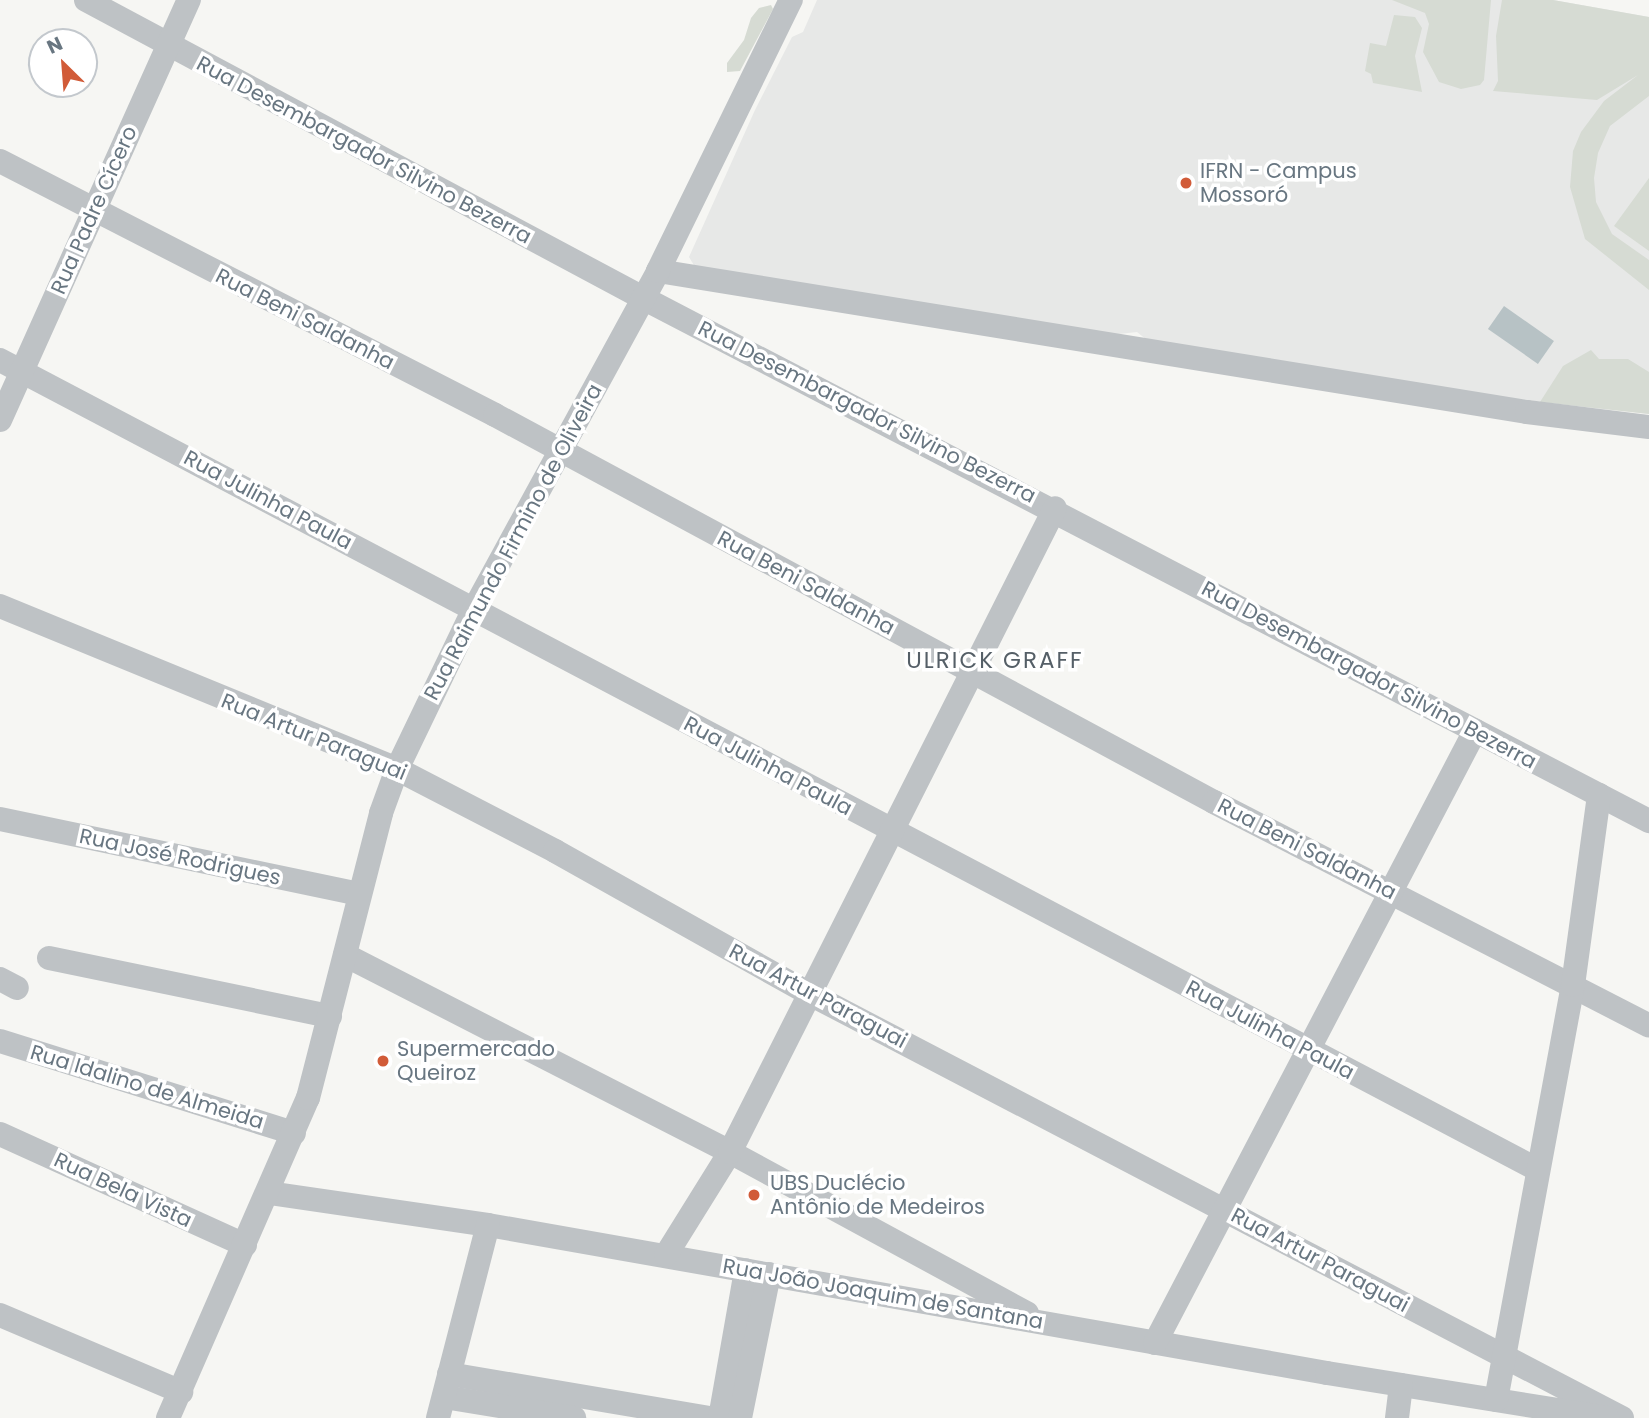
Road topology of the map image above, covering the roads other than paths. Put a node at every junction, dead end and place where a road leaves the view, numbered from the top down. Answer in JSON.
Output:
{"nodes":[{"id":1,"x":86,"y":0,"type":"edge"},
{"id":2,"x":189,"y":0,"type":"edge"},
{"id":3,"x":791,"y":0,"type":"edge"},
{"id":4,"x":167,"y":46,"type":"junction"},
{"id":5,"x":0,"y":161,"type":"edge"},
{"id":6,"x":92,"y":211,"type":"junction"},
{"id":7,"x":658,"y":271,"type":"junction"},
{"id":8,"x":643,"y":298,"type":"junction"},
{"id":9,"x":0,"y":360,"type":"edge"},
{"id":10,"x":23,"y":372,"type":"junction"},
{"id":11,"x":0,"y":420,"type":"edge"},
{"id":12,"x":1649,"y":427,"type":"edge"},
{"id":13,"x":560,"y":452,"type":"junction"},
{"id":14,"x":1055,"y":508,"type":"junction"},
{"id":15,"x":0,"y":606,"type":"edge"},
{"id":16,"x":472,"y":611,"type":"junction"},
{"id":17,"x":973,"y":672,"type":"junction"},
{"id":18,"x":1475,"y":731,"type":"junction"},
{"id":19,"x":397,"y":769,"type":"junction"},
{"id":20,"x":1598,"y":795,"type":"junction"},
{"id":21,"x":0,"y":819,"type":"edge"},
{"id":22,"x":1649,"y":821,"type":"edge"},
{"id":23,"x":890,"y":830,"type":"junction"},
{"id":24,"x":1391,"y":892,"type":"junction"},
{"id":25,"x":359,"y":894,"type":"junction"},
{"id":26,"x":345,"y":955,"type":"junction"},
{"id":27,"x":49,"y":958,"type":"dead end"},
{"id":28,"x":1573,"y":985,"type":"junction"},
{"id":29,"x":810,"y":994,"type":"junction"},
{"id":30,"x":330,"y":1016,"type":"junction"},
{"id":31,"x":1649,"y":1026,"type":"edge"},
{"id":32,"x":0,"y":1041,"type":"edge"},
{"id":33,"x":1307,"y":1050,"type":"junction"},
{"id":34,"x":294,"y":1133,"type":"junction"},
{"id":35,"x":0,"y":1134,"type":"edge"},
{"id":36,"x":730,"y":1152,"type":"junction"},
{"id":37,"x":1538,"y":1170,"type":"junction"},
{"id":38,"x":269,"y":1193,"type":"junction"},
{"id":39,"x":1224,"y":1210,"type":"junction"},
{"id":40,"x":488,"y":1225,"type":"junction"},
{"id":41,"x":245,"y":1245,"type":"junction"},
{"id":42,"x":666,"y":1255,"type":"junction"},
{"id":43,"x":757,"y":1272,"type":"junction"},
{"id":44,"x":0,"y":1315,"type":"edge"},
{"id":45,"x":1046,"y":1323,"type":"junction"},
{"id":46,"x":1155,"y":1343,"type":"junction"},
{"id":47,"x":1503,"y":1356,"type":"junction"},
{"id":48,"x":1401,"y":1385,"type":"junction"},
{"id":49,"x":181,"y":1392,"type":"junction"},
{"id":50,"x":444,"y":1396,"type":"edge"},
{"id":51,"x":1496,"y":1400,"type":"junction"},
{"id":52,"x":168,"y":1418,"type":"edge"},
{"id":53,"x":573,"y":1418,"type":"edge"},
{"id":54,"x":708,"y":1418,"type":"edge"},
{"id":55,"x":719,"y":1418,"type":"edge"},
{"id":56,"x":740,"y":1418,"type":"edge"},
{"id":57,"x":1397,"y":1418,"type":"edge"},
{"id":58,"x":1607,"y":1418,"type":"edge"},
{"id":59,"x":1622,"y":1418,"type":"edge"}],
"edges":[{"from":1,"to":4,"type":"street","name":"Rua Desembargador Silvino Bezerra"},
{"from":2,"to":4,"type":"street","name":"Rua Padre Cícero"},
{"from":3,"to":7,"type":"street","name":"Rua Raimundo Firmino de Oliveira"},
{"from":4,"to":6,"type":"street","name":"Rua Padre Cícero"},
{"from":4,"to":8,"type":"street","name":"Rua Desembargador Silvino Bezerra"},
{"from":5,"to":6,"type":"street","name":"Rua Beni Saldanha"},
{"from":6,"to":10,"type":"street","name":"Rua Padre Cícero"},
{"from":6,"to":13,"type":"street","name":"Rua Beni Saldanha"},
{"from":7,"to":8,"type":"street","name":"Rua Raimundo Firmino de Oliveira"},
{"from":7,"to":12,"type":"street"},
{"from":8,"to":13,"type":"street","name":"Rua Raimundo Firmino de Oliveira"},
{"from":8,"to":14,"type":"street","name":"Rua Desembargador Silvino Bezerra"},
{"from":9,"to":10,"type":"street","name":"Rua Julinha Paula"},
{"from":10,"to":11,"type":"street","name":"Rua Padre Cícero"},
{"from":10,"to":16,"type":"street","name":"Rua Julinha Paula"},
{"from":13,"to":16,"type":"street","name":"Rua Raimundo Firmino de Oliveira"},
{"from":13,"to":17,"type":"street","name":"Rua Beni Saldanha"},
{"from":14,"to":17,"type":"street"},
{"from":14,"to":18,"type":"street","name":"Rua Desembargador Silvino Bezerra"},
{"from":15,"to":19,"type":"street","name":"Rua Artur Paraguai"},
{"from":16,"to":19,"type":"street","name":"Rua Raimundo Firmino de Oliveira"},
{"from":16,"to":23,"type":"street","name":"Rua Julinha Paula"},
{"from":17,"to":23,"type":"street"},
{"from":17,"to":24,"type":"street","name":"Rua Beni Saldanha"},
{"from":18,"to":20,"type":"street","name":"Rua Desembargador Silvino Bezerra"},
{"from":18,"to":24,"type":"street"},
{"from":19,"to":25,"type":"street","name":"Rua Raimundo Firmino de Oliveira"},
{"from":19,"to":29,"type":"street","name":"Rua Artur Paraguai"},
{"from":20,"to":22,"type":"street","name":"Rua Desembargador Silvino Bezerra"},
{"from":20,"to":28,"type":"street"},
{"from":21,"to":25,"type":"street","name":"Rua José Rodrigues"},
{"from":23,"to":29,"type":"street"},
{"from":23,"to":33,"type":"street","name":"Rua Julinha Paula"},
{"from":24,"to":28,"type":"street","name":"Rua Beni Saldanha"},
{"from":24,"to":33,"type":"street"},
{"from":25,"to":26,"type":"street","name":"Rua Raimundo Firmino de Oliveira"},
{"from":26,"to":30,"type":"street","name":"Rua Raimundo Firmino de Oliveira"},
{"from":26,"to":36,"type":"street"},
{"from":27,"to":30,"type":"street"},
{"from":28,"to":31,"type":"street","name":"Rua Beni Saldanha"},
{"from":28,"to":37,"type":"street"},
{"from":29,"to":36,"type":"street"},
{"from":29,"to":39,"type":"street","name":"Rua Artur Paraguai"},
{"from":30,"to":34,"type":"street","name":"Rua Raimundo Firmino de Oliveira"},
{"from":32,"to":34,"type":"street","name":"Rua Idalino de Almeida"},
{"from":33,"to":37,"type":"street","name":"Rua Julinha Paula"},
{"from":33,"to":39,"type":"street"},
{"from":34,"to":38,"type":"street","name":"Rua Raimundo Firmino de Oliveira"},
{"from":35,"to":41,"type":"street","name":"Rua Bela Vista"},
{"from":36,"to":42,"type":"street"},
{"from":36,"to":45,"type":"street"},
{"from":37,"to":47,"type":"street"},
{"from":38,"to":40,"type":"street","name":"Rua João Joaquim de Santana"},
{"from":38,"to":41,"type":"street","name":"Rua Raimundo Firmino de Oliveira"},
{"from":39,"to":46,"type":"street"},
{"from":39,"to":47,"type":"street","name":"Rua Artur Paraguai"},
{"from":40,"to":42,"type":"street","name":"Rua João Joaquim de Santana"},
{"from":40,"to":50,"type":"street"},
{"from":41,"to":49,"type":"street","name":"Rua Raimundo Firmino de Oliveira"},
{"from":42,"to":43,"type":"street","name":"Rua João Joaquim de Santana"},
{"from":43,"to":45,"type":"street","name":"Rua João Joaquim de Santana"},
{"from":43,"to":55,"type":"street"},
{"from":43,"to":56,"type":"street"},
{"from":44,"to":49,"type":"street"},
{"from":45,"to":46,"type":"street","name":"Rua João Joaquim de Santana"},
{"from":46,"to":48,"type":"street","name":"Rua João Joaquim de Santana"},
{"from":47,"to":51,"type":"street"},
{"from":47,"to":59,"type":"street","name":"Rua Artur Paraguai"},
{"from":48,"to":51,"type":"street","name":"Rua João Joaquim de Santana"},
{"from":48,"to":57,"type":"street"},
{"from":49,"to":52,"type":"street","name":"Rua Raimundo Firmino de Oliveira"},
{"from":50,"to":53,"type":"street"},
{"from":50,"to":54,"type":"street"},
{"from":51,"to":58,"type":"street","name":"Rua João Joaquim de Santana"}]}
